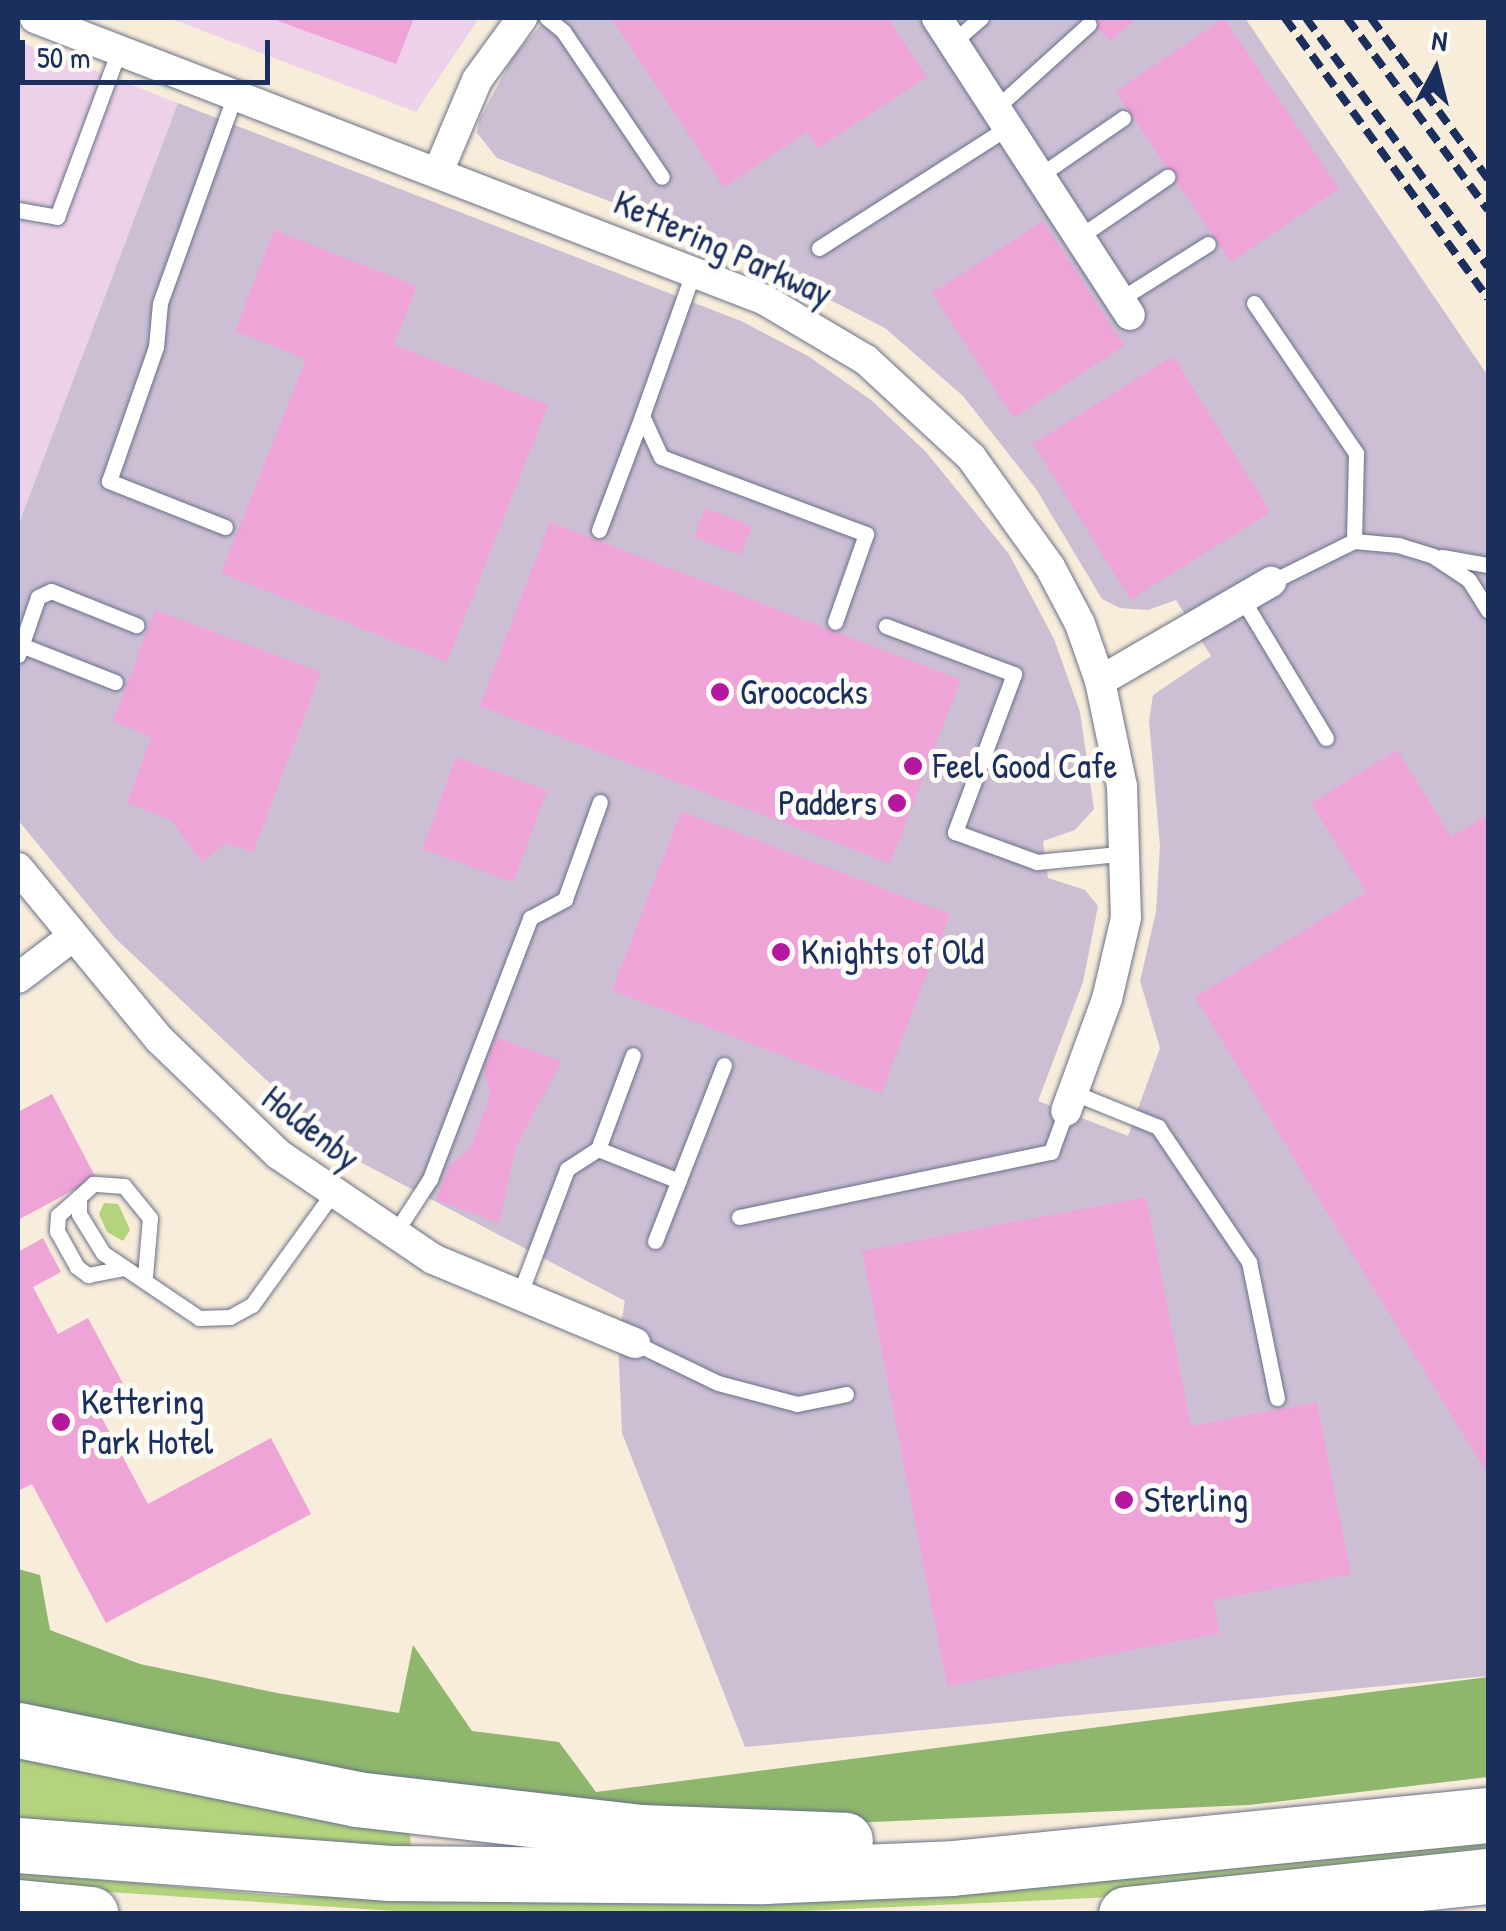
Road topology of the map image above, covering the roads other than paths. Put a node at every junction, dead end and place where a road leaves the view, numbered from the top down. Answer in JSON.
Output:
{"nodes":[{"id":1,"x":35,"y":18,"type":"edge"},
{"id":2,"x":522,"y":18,"type":"edge"},
{"id":3,"x":547,"y":18,"type":"edge"},
{"id":4,"x":981,"y":18,"type":"edge"},
{"id":5,"x":1089,"y":24,"type":"dead end"},
{"id":6,"x":945,"y":30,"type":"edge"},
{"id":7,"x":119,"y":50,"type":"junction"},
{"id":8,"x":235,"y":95,"type":"junction"},
{"id":9,"x":1002,"y":117,"type":"junction"},
{"id":10,"x":1123,"y":118,"type":"dead end"},
{"id":11,"x":438,"y":172,"type":"junction"},
{"id":12,"x":1039,"y":176,"type":"junction"},
{"id":13,"x":662,"y":177,"type":"dead end"},
{"id":14,"x":1167,"y":177,"type":"dead end"},
{"id":15,"x":18,"y":210,"type":"edge"},
{"id":16,"x":1079,"y":237,"type":"junction"},
{"id":17,"x":1208,"y":244,"type":"dead end"},
{"id":18,"x":819,"y":248,"type":"dead end"},
{"id":19,"x":694,"y":270,"type":"junction"},
{"id":20,"x":1254,"y":303,"type":"dead end"},
{"id":21,"x":1124,"y":308,"type":"joint"},
{"id":22,"x":642,"y":416,"type":"junction"},
{"id":23,"x":225,"y":526,"type":"dead end"},
{"id":24,"x":598,"y":530,"type":"dead end"},
{"id":25,"x":1354,"y":541,"type":"junction"},
{"id":26,"x":1433,"y":556,"type":"junction"},
{"id":27,"x":1488,"y":565,"type":"edge"},
{"id":28,"x":1271,"y":582,"type":"joint"},
{"id":29,"x":1243,"y":600,"type":"junction"},
{"id":30,"x":1488,"y":611,"type":"edge"},
{"id":31,"x":835,"y":622,"type":"dead end"},
{"id":32,"x":136,"y":625,"type":"dead end"},
{"id":33,"x":886,"y":626,"type":"dead end"},
{"id":34,"x":19,"y":650,"type":"edge"},
{"id":35,"x":1100,"y":680,"type":"junction"},
{"id":36,"x":115,"y":682,"type":"dead end"},
{"id":37,"x":1326,"y":738,"type":"dead end"},
{"id":38,"x":600,"y":802,"type":"dead end"},
{"id":39,"x":1128,"y":853,"type":"junction"},
{"id":40,"x":18,"y":868,"type":"edge"},
{"id":41,"x":72,"y":937,"type":"junction"},
{"id":42,"x":18,"y":978,"type":"edge"},
{"id":43,"x":633,"y":1054,"type":"dead end"},
{"id":44,"x":724,"y":1065,"type":"dead end"},
{"id":45,"x":1069,"y":1102,"type":"junction"},
{"id":46,"x":598,"y":1149,"type":"junction"},
{"id":47,"x":679,"y":1181,"type":"junction"},
{"id":48,"x":332,"y":1194,"type":"junction"},
{"id":49,"x":79,"y":1197,"type":"junction"},
{"id":50,"x":739,"y":1216,"type":"dead end"},
{"id":51,"x":393,"y":1236,"type":"junction"},
{"id":52,"x":655,"y":1240,"type":"dead end"},
{"id":53,"x":124,"y":1268,"type":"junction"},
{"id":54,"x":144,"y":1276,"type":"junction"},
{"id":55,"x":520,"y":1296,"type":"junction"},
{"id":56,"x":635,"y":1343,"type":"joint"},
{"id":57,"x":846,"y":1394,"type":"dead end"},
{"id":58,"x":1277,"y":1398,"type":"dead end"},
{"id":59,"x":18,"y":1730,"type":"edge"},
{"id":60,"x":1488,"y":1815,"type":"edge"},
{"id":61,"x":18,"y":1846,"type":"edge"},
{"id":62,"x":1123,"y":1852,"type":"junction"},
{"id":63,"x":1488,"y":1877,"type":"edge"},
{"id":64,"x":18,"y":1906,"type":"edge"},
{"id":65,"x":91,"y":1914,"type":"edge"},
{"id":66,"x":1126,"y":1914,"type":"edge"},
{"id":67,"x":1359,"y":1914,"type":"edge"}],
"edges":[{"from":1,"to":7,"type":"street","name":"Kettering Parkway"},
{"from":2,"to":11,"type":"street"},
{"from":3,"to":13,"type":"lane"},
{"from":4,"to":6,"type":"lane"},
{"from":5,"to":9,"type":"lane"},
{"from":6,"to":9,"type":"street"},
{"from":7,"to":8,"type":"street","name":"Kettering Parkway"},
{"from":7,"to":15,"type":"lane"},
{"from":8,"to":11,"type":"street","name":"Kettering Parkway"},
{"from":8,"to":23,"type":"lane"},
{"from":9,"to":12,"type":"street"},
{"from":9,"to":18,"type":"lane"},
{"from":10,"to":12,"type":"lane"},
{"from":11,"to":19,"type":"street","name":"Kettering Parkway"},
{"from":12,"to":16,"type":"street"},
{"from":14,"to":16,"type":"lane"},
{"from":16,"to":21,"type":"street"},
{"from":17,"to":21,"type":"lane"},
{"from":19,"to":22,"type":"lane"},
{"from":19,"to":35,"type":"street","name":"Kettering Parkway"},
{"from":20,"to":25,"type":"lane"},
{"from":22,"to":24,"type":"lane"},
{"from":22,"to":31,"type":"lane"},
{"from":25,"to":26,"type":"lane"},
{"from":25,"to":28,"type":"lane"},
{"from":26,"to":27,"type":"lane"},
{"from":26,"to":30,"type":"lane"},
{"from":28,"to":29,"type":"street"},
{"from":29,"to":35,"type":"street"},
{"from":29,"to":37,"type":"lane"},
{"from":32,"to":34,"type":"lane"},
{"from":33,"to":39,"type":"lane"},
{"from":34,"to":36,"type":"lane"},
{"from":35,"to":39,"type":"street","name":"Kettering Parkway"},
{"from":38,"to":51,"type":"lane"},
{"from":39,"to":45,"type":"street","name":"Kettering Parkway"},
{"from":40,"to":41,"type":"street","name":"Holdenby"},
{"from":41,"to":42,"type":"street"},
{"from":41,"to":48,"type":"street","name":"Holdenby"},
{"from":43,"to":46,"type":"lane"},
{"from":44,"to":47,"type":"lane"},
{"from":45,"to":50,"type":"lane"},
{"from":45,"to":58,"type":"lane"},
{"from":46,"to":47,"type":"lane"},
{"from":46,"to":55,"type":"lane"},
{"from":47,"to":52,"type":"lane"},
{"from":48,"to":51,"type":"street","name":"Holdenby"},
{"from":48,"to":54,"type":"lane"},
{"from":49,"to":53,"type":"lane"},
{"from":49,"to":53,"type":"lane"},
{"from":49,"to":54,"type":"lane"},
{"from":51,"to":55,"type":"street","name":"Holdenby"},
{"from":53,"to":54,"type":"lane"},
{"from":55,"to":56,"type":"street","name":"Holdenby"},
{"from":56,"to":57,"type":"lane"},
{"from":59,"to":62,"type":"highway"},
{"from":60,"to":62,"type":"highway"},
{"from":61,"to":62,"type":"highway"},
{"from":63,"to":66,"type":"highway"},
{"from":63,"to":67,"type":"highway"},
{"from":64,"to":65,"type":"highway"}]}
